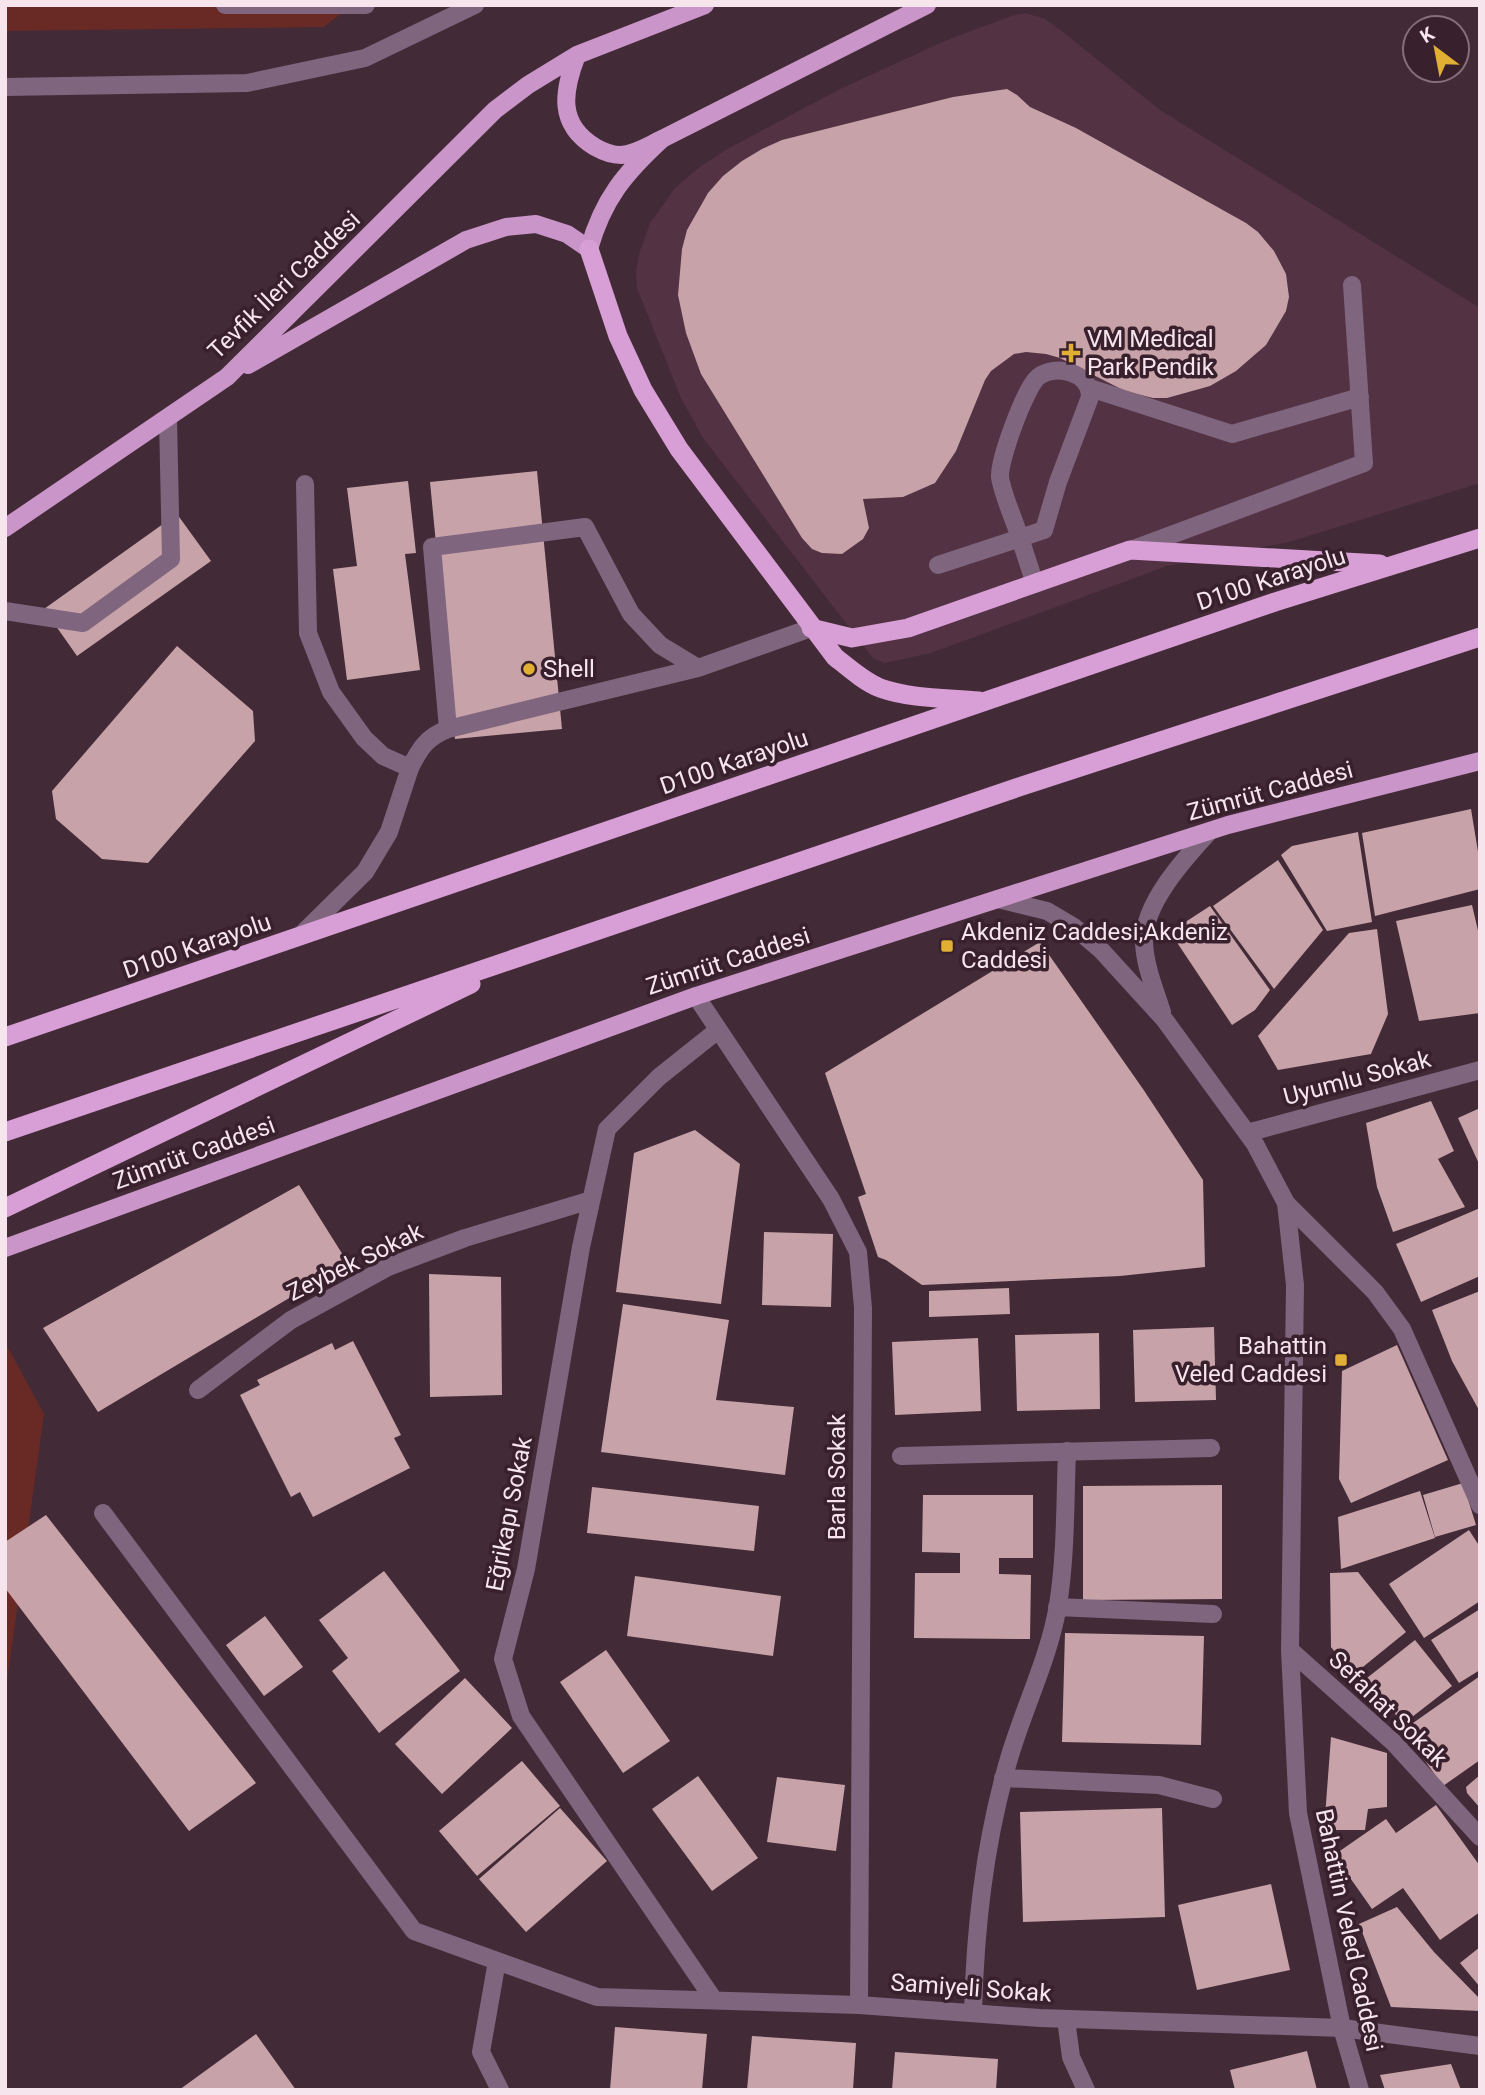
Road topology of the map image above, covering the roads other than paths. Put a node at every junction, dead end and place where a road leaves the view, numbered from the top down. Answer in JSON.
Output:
{"nodes":[{"id":1,"x":225,"y":5,"type":"edge"},
{"id":2,"x":364,"y":5,"type":"edge"},
{"id":3,"x":475,"y":5,"type":"edge"},
{"id":4,"x":705,"y":5,"type":"edge"},
{"id":5,"x":927,"y":5,"type":"edge"},
{"id":6,"x":577,"y":55,"type":"junction"},
{"id":7,"x":5,"y":87,"type":"edge"},
{"id":8,"x":662,"y":139,"type":"junction"},
{"id":9,"x":589,"y":248,"type":"junction"},
{"id":10,"x":1352,"y":285,"type":"dead end"},
{"id":11,"x":227,"y":377,"type":"junction"},
{"id":12,"x":1090,"y":388,"type":"junction"},
{"id":13,"x":1360,"y":397,"type":"junction"},
{"id":14,"x":168,"y":418,"type":"junction"},
{"id":15,"x":305,"y":484,"type":"dead end"},
{"id":16,"x":5,"y":528,"type":"edge"},
{"id":17,"x":1020,"y":538,"type":"junction"},
{"id":18,"x":1480,"y":538,"type":"edge"},
{"id":19,"x":1130,"y":550,"type":"junction"},
{"id":20,"x":937,"y":565,"type":"dead end"},
{"id":21,"x":1395,"y":565,"type":"junction"},
{"id":22,"x":1035,"y":584,"type":"junction"},
{"id":23,"x":5,"y":611,"type":"edge"},
{"id":24,"x":811,"y":628,"type":"junction"},
{"id":25,"x":1480,"y":637,"type":"edge"},
{"id":26,"x":698,"y":668,"type":"junction"},
{"id":27,"x":987,"y":701,"type":"junction"},
{"id":28,"x":448,"y":729,"type":"junction"},
{"id":29,"x":1480,"y":761,"type":"edge"},
{"id":30,"x":410,"y":768,"type":"junction"},
{"id":31,"x":1209,"y":832,"type":"junction"},
{"id":32,"x":998,"y":899,"type":"junction"},
{"id":33,"x":300,"y":936,"type":"junction"},
{"id":34,"x":551,"y":946,"type":"junction"},
{"id":35,"x":696,"y":996,"type":"junction"},
{"id":36,"x":1164,"y":1019,"type":"junction"},
{"id":37,"x":718,"y":1030,"type":"junction"},
{"id":38,"x":5,"y":1037,"type":"edge"},
{"id":39,"x":1480,"y":1070,"type":"edge"},
{"id":40,"x":5,"y":1132,"type":"edge"},
{"id":41,"x":1247,"y":1133,"type":"junction"},
{"id":42,"x":591,"y":1200,"type":"junction"},
{"id":43,"x":1286,"y":1203,"type":"junction"},
{"id":44,"x":5,"y":1208,"type":"edge"},
{"id":45,"x":5,"y":1248,"type":"edge"},
{"id":46,"x":198,"y":1390,"type":"dead end"},
{"id":47,"x":1211,"y":1448,"type":"dead end"},
{"id":48,"x":1067,"y":1451,"type":"junction"},
{"id":49,"x":901,"y":1455,"type":"dead end"},
{"id":50,"x":1480,"y":1505,"type":"edge"},
{"id":51,"x":103,"y":1513,"type":"dead end"},
{"id":52,"x":1057,"y":1607,"type":"junction"},
{"id":53,"x":1213,"y":1614,"type":"dead end"},
{"id":54,"x":1290,"y":1650,"type":"junction"},
{"id":55,"x":1003,"y":1778,"type":"junction"},
{"id":56,"x":1213,"y":1799,"type":"dead end"},
{"id":57,"x":1480,"y":1837,"type":"edge"},
{"id":58,"x":497,"y":1961,"type":"junction"},
{"id":59,"x":714,"y":2000,"type":"junction"},
{"id":60,"x":859,"y":2005,"type":"junction"},
{"id":61,"x":972,"y":2014,"type":"junction"},
{"id":62,"x":1066,"y":2019,"type":"junction"},
{"id":63,"x":1342,"y":2028,"type":"junction"},
{"id":64,"x":1480,"y":2046,"type":"edge"},
{"id":65,"x":500,"y":2090,"type":"edge"},
{"id":66,"x":1086,"y":2090,"type":"edge"},
{"id":67,"x":1360,"y":2090,"type":"edge"}],
"edges":[{"from":1,"to":2,"type":"street"},
{"from":3,"to":7,"type":"street"},
{"from":4,"to":6,"type":"main road","name":"Tevfik İleri Caddesi"},
{"from":5,"to":8,"type":"main road"},
{"from":6,"to":8,"type":"main road"},
{"from":6,"to":11,"type":"main road","name":"Tevfik İleri Caddesi"},
{"from":8,"to":9,"type":"main road"},
{"from":9,"to":11,"type":"main road"},
{"from":9,"to":24,"type":"highway"},
{"from":10,"to":13,"type":"street"},
{"from":11,"to":14,"type":"main road","name":"Tevfik İleri Caddesi"},
{"from":12,"to":13,"type":"street"},
{"from":12,"to":17,"type":"street"},
{"from":12,"to":17,"type":"street"},
{"from":13,"to":19,"type":"street"},
{"from":14,"to":16,"type":"main road","name":"Tevfik İleri Caddesi"},
{"from":14,"to":23,"type":"street"},
{"from":15,"to":30,"type":"street"},
{"from":17,"to":20,"type":"street"},
{"from":17,"to":22,"type":"street"},
{"from":18,"to":21,"type":"highway","name":"D100 Karayolu"},
{"from":19,"to":21,"type":"highway"},
{"from":19,"to":22,"type":"highway"},
{"from":21,"to":27,"type":"highway","name":"D100 Karayolu"},
{"from":22,"to":24,"type":"highway"},
{"from":24,"to":26,"type":"street"},
{"from":24,"to":27,"type":"highway"},
{"from":25,"to":34,"type":"highway"},
{"from":26,"to":28,"type":"street"},
{"from":26,"to":28,"type":"street"},
{"from":27,"to":33,"type":"highway","name":"D100 Karayolu"},
{"from":28,"to":30,"type":"street"},
{"from":29,"to":31,"type":"main road","name":"Zümrüt Caddesi"},
{"from":30,"to":33,"type":"street"},
{"from":31,"to":32,"type":"main road","name":"Zümrüt Caddesi"},
{"from":31,"to":36,"type":"street"},
{"from":32,"to":35,"type":"main road","name":"Zümrüt Caddesi"},
{"from":32,"to":36,"type":"street"},
{"from":33,"to":38,"type":"highway","name":"D100 Karayolu"},
{"from":34,"to":40,"type":"highway"},
{"from":34,"to":44,"type":"highway"},
{"from":35,"to":37,"type":"street","name":"Barla Sokak"},
{"from":35,"to":45,"type":"main road","name":"Zümrüt Caddesi"},
{"from":36,"to":41,"type":"street","name":"Bahattin Veled Caddesi"},
{"from":37,"to":42,"type":"street","name":"Eğrikapı Sokak"},
{"from":37,"to":60,"type":"street","name":"Barla Sokak"},
{"from":39,"to":41,"type":"street","name":"Uyumlu Sokak"},
{"from":41,"to":43,"type":"street","name":"Bahattin Veled Caddesi"},
{"from":42,"to":46,"type":"street","name":"Zeybek Sokak"},
{"from":42,"to":59,"type":"street","name":"Eğrikapı Sokak"},
{"from":43,"to":50,"type":"street"},
{"from":43,"to":54,"type":"street","name":"Bahattin Veled Caddesi"},
{"from":47,"to":48,"type":"street"},
{"from":48,"to":49,"type":"street"},
{"from":48,"to":52,"type":"street"},
{"from":51,"to":58,"type":"street","name":"Samiyeli Sokak"},
{"from":52,"to":53,"type":"street"},
{"from":52,"to":55,"type":"street"},
{"from":54,"to":57,"type":"street","name":"Sefahat Sokak"},
{"from":54,"to":63,"type":"street","name":"Bahattin Veled Caddesi"},
{"from":55,"to":56,"type":"street"},
{"from":55,"to":61,"type":"street"},
{"from":58,"to":59,"type":"street","name":"Samiyeli Sokak"},
{"from":58,"to":65,"type":"street"},
{"from":59,"to":60,"type":"street","name":"Samiyeli Sokak"},
{"from":60,"to":61,"type":"street","name":"Samiyeli Sokak"},
{"from":61,"to":62,"type":"street","name":"Samiyeli Sokak"},
{"from":62,"to":63,"type":"street","name":"Samiyeli Sokak"},
{"from":62,"to":66,"type":"street"},
{"from":63,"to":64,"type":"street"},
{"from":63,"to":67,"type":"street","name":"Bahattin Veled Caddesi"}]}
